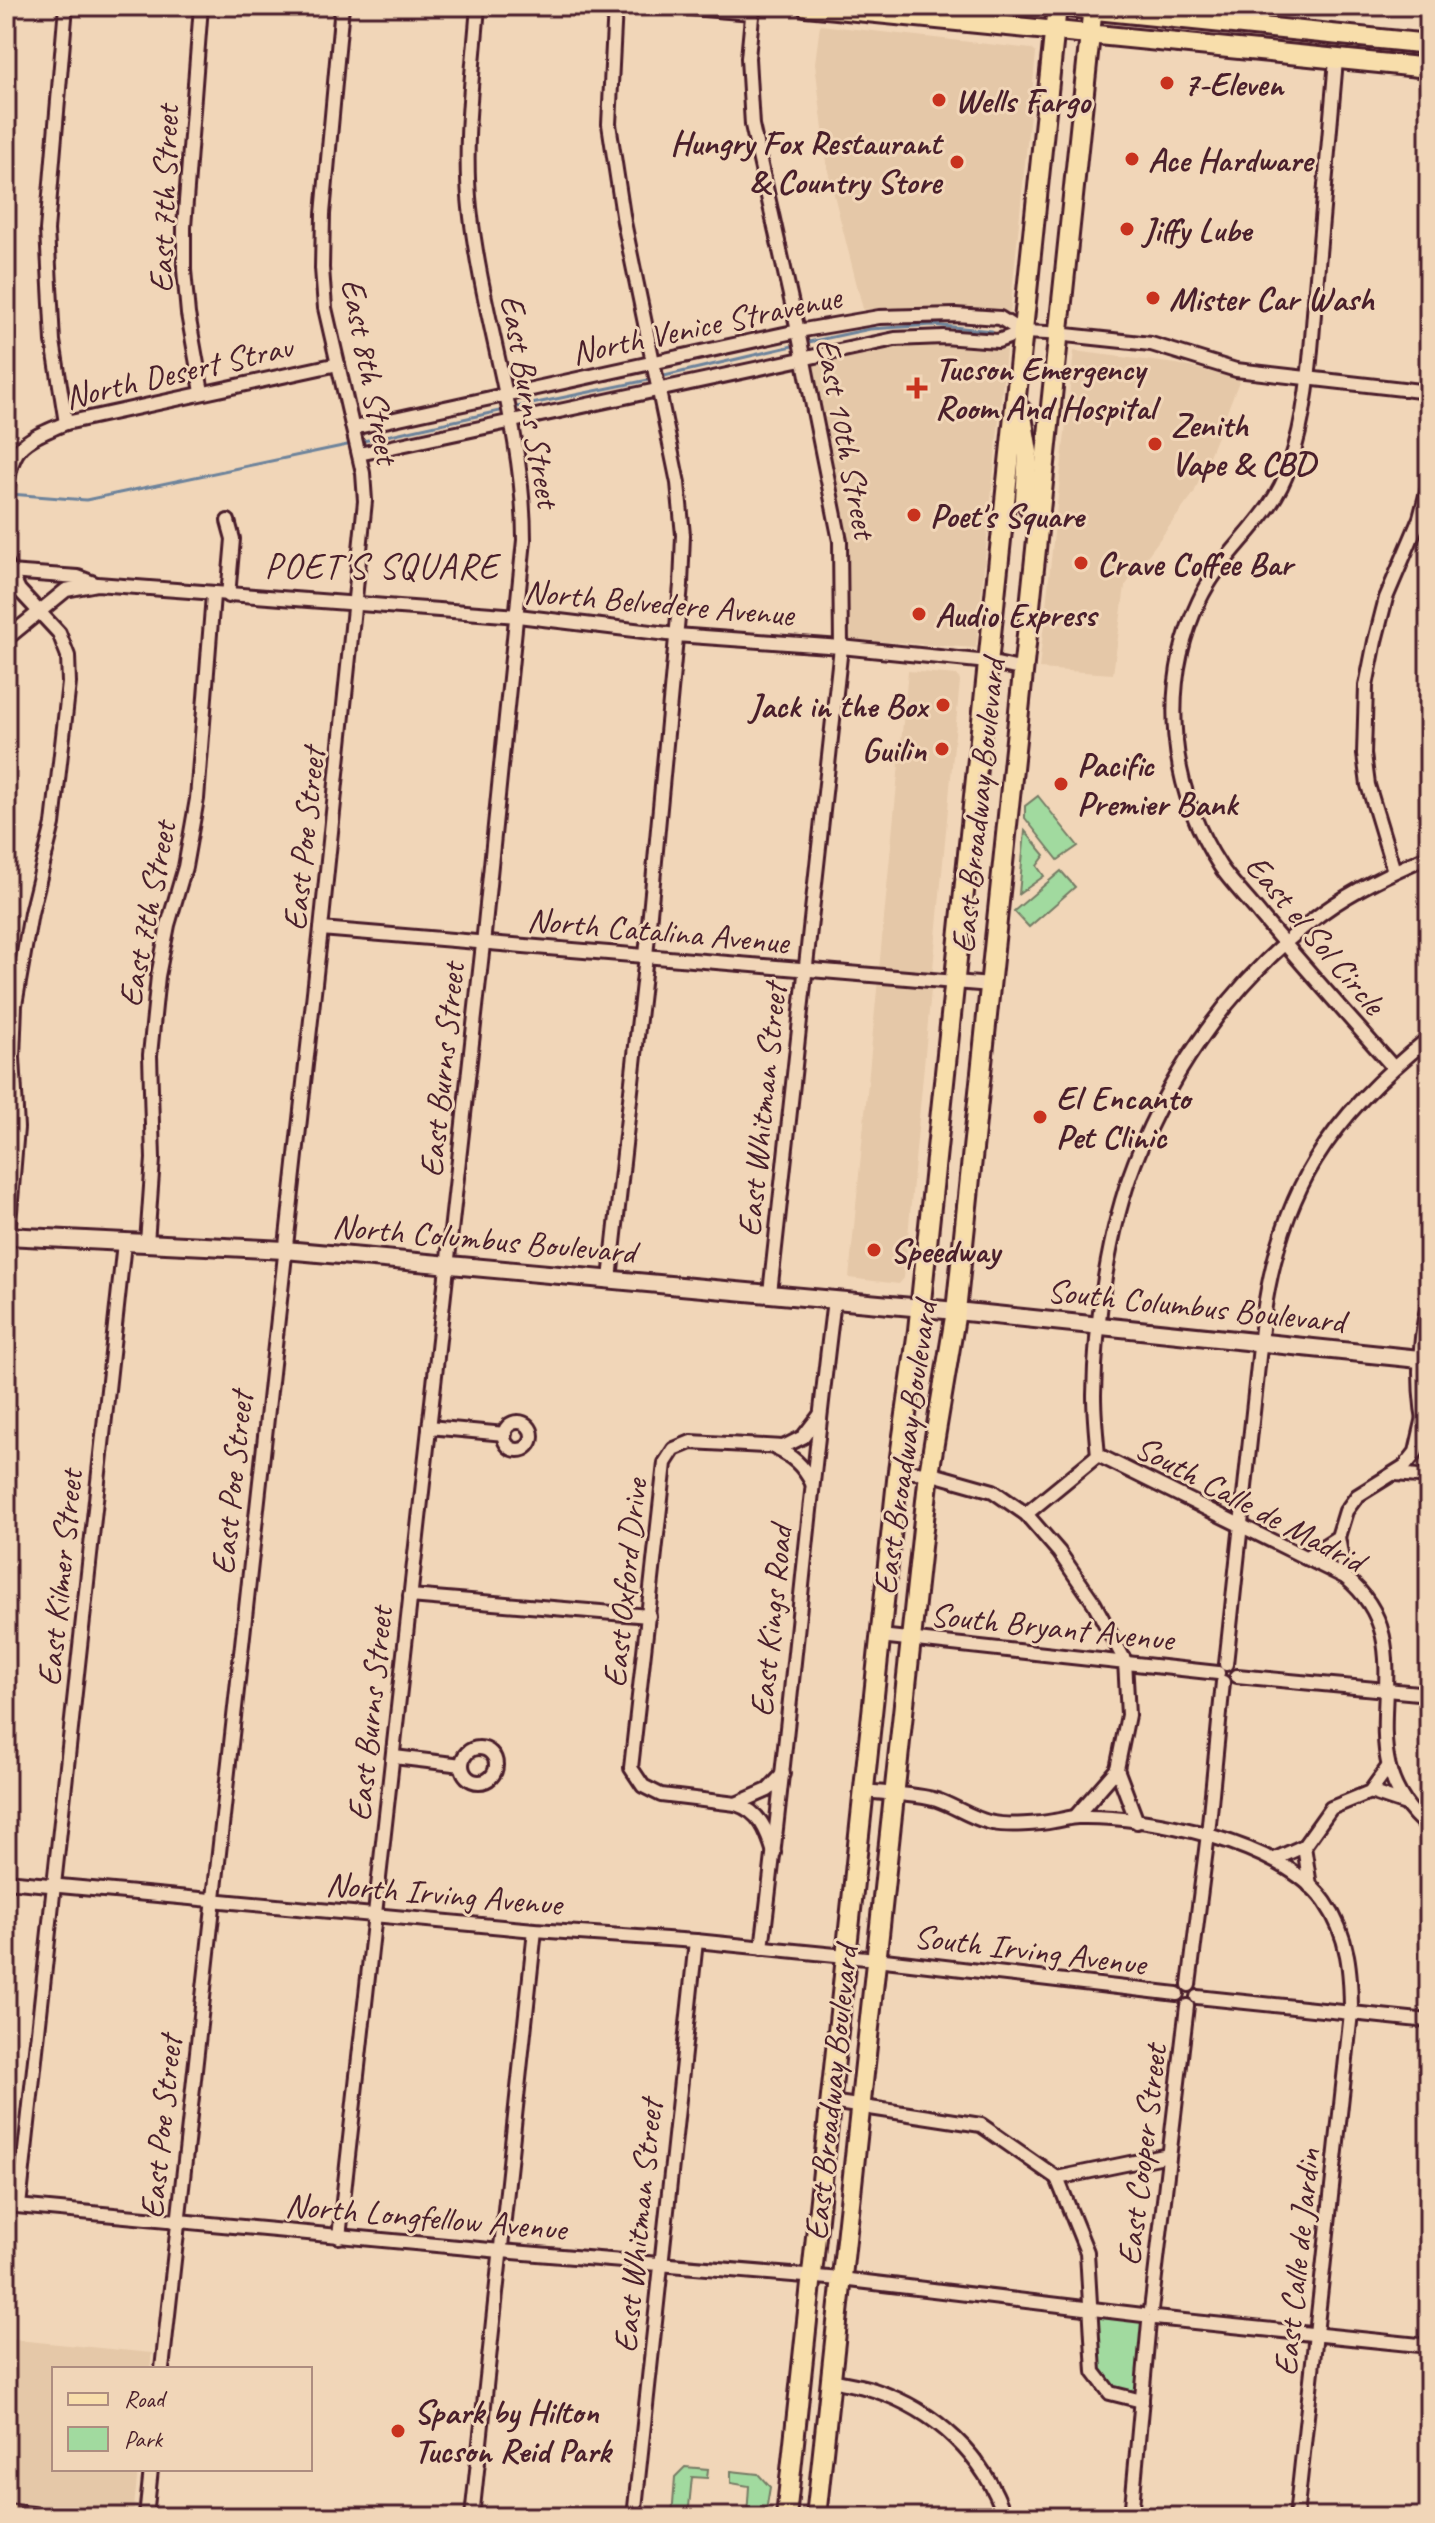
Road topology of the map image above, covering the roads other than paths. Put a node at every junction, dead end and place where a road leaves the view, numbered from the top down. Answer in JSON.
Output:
{"nodes":[{"id":1,"x":66,"y":6,"type":"edge"},
{"id":2,"x":201,"y":6,"type":"edge"},
{"id":3,"x":342,"y":6,"type":"edge"},
{"id":4,"x":478,"y":6,"type":"edge"},
{"id":5,"x":615,"y":6,"type":"edge"},
{"id":6,"x":665,"y":6,"type":"edge"},
{"id":7,"x":806,"y":6,"type":"edge"},
{"id":8,"x":1057,"y":6,"type":"edge"},
{"id":9,"x":1092,"y":8,"type":"edge"},
{"id":10,"x":753,"y":10,"type":"edge"},
{"id":11,"x":1054,"y":31,"type":"junction"},
{"id":12,"x":1090,"y":35,"type":"junction"},
{"id":13,"x":1429,"y":44,"type":"edge"},
{"id":14,"x":1336,"y":60,"type":"junction"},
{"id":15,"x":1429,"y":68,"type":"edge"},
{"id":16,"x":798,"y":331,"type":"junction"},
{"id":17,"x":1022,"y":332,"type":"junction"},
{"id":18,"x":1059,"y":335,"type":"junction"},
{"id":19,"x":803,"y":357,"type":"junction"},
{"id":20,"x":653,"y":362,"type":"junction"},
{"id":21,"x":338,"y":364,"type":"junction"},
{"id":22,"x":1308,"y":378,"type":"junction"},
{"id":23,"x":1017,"y":384,"type":"junction"},
{"id":24,"x":659,"y":390,"type":"junction"},
{"id":25,"x":202,"y":392,"type":"junction"},
{"id":26,"x":1429,"y":392,"type":"edge"},
{"id":27,"x":505,"y":394,"type":"junction"},
{"id":28,"x":511,"y":422,"type":"junction"},
{"id":29,"x":66,"y":423,"type":"junction"},
{"id":30,"x":353,"y":428,"type":"junction"},
{"id":31,"x":359,"y":454,"type":"junction"},
{"id":32,"x":7,"y":475,"type":"edge"},
{"id":33,"x":1429,"y":484,"type":"edge"},
{"id":34,"x":6,"y":499,"type":"edge"},
{"id":35,"x":1040,"y":514,"type":"junction"},
{"id":36,"x":228,"y":521,"type":"dead end"},
{"id":37,"x":7,"y":567,"type":"edge"},
{"id":38,"x":97,"y":584,"type":"junction"},
{"id":39,"x":213,"y":595,"type":"junction"},
{"id":40,"x":228,"y":596,"type":"junction"},
{"id":41,"x":356,"y":604,"type":"junction"},
{"id":42,"x":38,"y":612,"type":"junction"},
{"id":43,"x":518,"y":616,"type":"junction"},
{"id":44,"x":676,"y":635,"type":"junction"},
{"id":45,"x":6,"y":639,"type":"edge"},
{"id":46,"x":841,"y":647,"type":"junction"},
{"id":47,"x":988,"y":662,"type":"junction"},
{"id":48,"x":1024,"y":670,"type":"junction"},
{"id":49,"x":1429,"y":856,"type":"edge"},
{"id":50,"x":1394,"y":871,"type":"junction"},
{"id":51,"x":321,"y":929,"type":"junction"},
{"id":52,"x":483,"y":944,"type":"junction"},
{"id":53,"x":1285,"y":945,"type":"junction"},
{"id":54,"x":646,"y":956,"type":"junction"},
{"id":55,"x":805,"y":971,"type":"junction"},
{"id":56,"x":954,"y":982,"type":"junction"},
{"id":57,"x":991,"y":985,"type":"junction"},
{"id":58,"x":1429,"y":1038,"type":"edge"},
{"id":59,"x":1393,"y":1067,"type":"junction"},
{"id":60,"x":7,"y":1236,"type":"edge"},
{"id":61,"x":124,"y":1243,"type":"junction"},
{"id":62,"x":147,"y":1243,"type":"junction"},
{"id":63,"x":285,"y":1250,"type":"junction"},
{"id":64,"x":447,"y":1265,"type":"junction"},
{"id":65,"x":610,"y":1279,"type":"junction"},
{"id":66,"x":770,"y":1293,"type":"junction"},
{"id":67,"x":834,"y":1300,"type":"junction"},
{"id":68,"x":1429,"y":1301,"type":"edge"},
{"id":69,"x":920,"y":1308,"type":"junction"},
{"id":70,"x":956,"y":1311,"type":"junction"},
{"id":71,"x":1100,"y":1325,"type":"junction"},
{"id":72,"x":1261,"y":1341,"type":"junction"},
{"id":73,"x":1425,"y":1359,"type":"edge"},
{"id":74,"x":820,"y":1415,"type":"junction"},
{"id":75,"x":1424,"y":1417,"type":"junction"},
{"id":76,"x":429,"y":1427,"type":"junction"},
{"id":77,"x":505,"y":1434,"type":"dead end"},
{"id":78,"x":1429,"y":1442,"type":"edge"},
{"id":79,"x":775,"y":1448,"type":"junction"},
{"id":80,"x":1098,"y":1455,"type":"junction"},
{"id":81,"x":898,"y":1471,"type":"junction"},
{"id":82,"x":929,"y":1473,"type":"junction"},
{"id":83,"x":1396,"y":1474,"type":"junction"},
{"id":84,"x":1429,"y":1477,"type":"edge"},
{"id":85,"x":812,"y":1483,"type":"junction"},
{"id":86,"x":1026,"y":1514,"type":"junction"},
{"id":87,"x":1242,"y":1528,"type":"junction"},
{"id":88,"x":1338,"y":1537,"type":"junction"},
{"id":89,"x":1305,"y":1558,"type":"junction"},
{"id":90,"x":1345,"y":1577,"type":"junction"},
{"id":91,"x":410,"y":1596,"type":"junction"},
{"id":92,"x":649,"y":1616,"type":"junction"},
{"id":93,"x":880,"y":1636,"type":"junction"},
{"id":94,"x":911,"y":1639,"type":"junction"},
{"id":95,"x":1125,"y":1661,"type":"junction"},
{"id":96,"x":1222,"y":1673,"type":"junction"},
{"id":97,"x":1387,"y":1690,"type":"junction"},
{"id":98,"x":1429,"y":1694,"type":"edge"},
{"id":99,"x":394,"y":1757,"type":"junction"},
{"id":100,"x":462,"y":1765,"type":"dead end"},
{"id":101,"x":1388,"y":1767,"type":"junction"},
{"id":102,"x":1117,"y":1769,"type":"junction"},
{"id":103,"x":783,"y":1774,"type":"junction"},
{"id":104,"x":864,"y":1791,"type":"junction"},
{"id":105,"x":1370,"y":1792,"type":"junction"},
{"id":106,"x":894,"y":1794,"type":"junction"},
{"id":107,"x":1403,"y":1803,"type":"junction"},
{"id":108,"x":736,"y":1804,"type":"junction"},
{"id":109,"x":1076,"y":1816,"type":"junction"},
{"id":110,"x":1137,"y":1822,"type":"junction"},
{"id":111,"x":1429,"y":1828,"type":"edge"},
{"id":112,"x":1208,"y":1834,"type":"junction"},
{"id":113,"x":1304,"y":1846,"type":"junction"},
{"id":114,"x":774,"y":1853,"type":"junction"},
{"id":115,"x":1275,"y":1859,"type":"junction"},
{"id":116,"x":6,"y":1881,"type":"edge"},
{"id":117,"x":53,"y":1885,"type":"junction"},
{"id":118,"x":1310,"y":1886,"type":"junction"},
{"id":119,"x":212,"y":1901,"type":"junction"},
{"id":120,"x":375,"y":1916,"type":"junction"},
{"id":121,"x":535,"y":1930,"type":"junction"},
{"id":122,"x":696,"y":1941,"type":"junction"},
{"id":123,"x":762,"y":1948,"type":"junction"},
{"id":124,"x":846,"y":1956,"type":"junction"},
{"id":125,"x":876,"y":1959,"type":"junction"},
{"id":126,"x":1189,"y":1985,"type":"junction"},
{"id":127,"x":1177,"y":1994,"type":"junction"},
{"id":128,"x":1192,"y":2001,"type":"junction"},
{"id":129,"x":1351,"y":2013,"type":"junction"},
{"id":130,"x":1429,"y":2021,"type":"edge"},
{"id":131,"x":831,"y":2102,"type":"junction"},
{"id":132,"x":861,"y":2105,"type":"junction"},
{"id":133,"x":1169,"y":2155,"type":"junction"},
{"id":134,"x":1057,"y":2178,"type":"junction"},
{"id":135,"x":12,"y":2205,"type":"edge"},
{"id":136,"x":178,"y":2223,"type":"junction"},
{"id":137,"x":339,"y":2237,"type":"junction"},
{"id":138,"x":501,"y":2251,"type":"junction"},
{"id":139,"x":659,"y":2265,"type":"junction"},
{"id":140,"x":811,"y":2278,"type":"junction"},
{"id":141,"x":841,"y":2279,"type":"junction"},
{"id":142,"x":1091,"y":2308,"type":"junction"},
{"id":143,"x":1149,"y":2317,"type":"junction"},
{"id":144,"x":1316,"y":2337,"type":"junction"},
{"id":145,"x":1429,"y":2346,"type":"edge"},
{"id":146,"x":162,"y":2367,"type":"edge"},
{"id":147,"x":831,"y":2380,"type":"junction"},
{"id":148,"x":1142,"y":2401,"type":"junction"},
{"id":149,"x":151,"y":2471,"type":"edge"},
{"id":150,"x":6,"y":2514,"type":"edge"},
{"id":151,"x":32,"y":2517,"type":"edge"},
{"id":152,"x":146,"y":2517,"type":"edge"},
{"id":153,"x":472,"y":2517,"type":"edge"},
{"id":154,"x":634,"y":2517,"type":"edge"},
{"id":155,"x":786,"y":2517,"type":"edge"},
{"id":156,"x":816,"y":2517,"type":"edge"},
{"id":157,"x":1005,"y":2517,"type":"edge"},
{"id":158,"x":1131,"y":2517,"type":"edge"},
{"id":159,"x":1296,"y":2517,"type":"edge"}],
"edges":[{"from":1,"to":29,"type":"street"},
{"from":2,"to":25,"type":"street","name":"East 7th Street"},
{"from":3,"to":21,"type":"street","name":"East 8th Street"},
{"from":4,"to":27,"type":"street","name":"East Burns Street"},
{"from":5,"to":20,"type":"street"},
{"from":6,"to":10,"type":"street"},
{"from":7,"to":11,"type":"main road"},
{"from":8,"to":9,"type":"main road"},
{"from":8,"to":11,"type":"main road","name":"East Broadway Boulevard"},
{"from":9,"to":12,"type":"main road","name":"East Broadway Boulevard"},
{"from":9,"to":13,"type":"main road"},
{"from":10,"to":16,"type":"street","name":"East 10th Street"},
{"from":11,"to":12,"type":"main road"},
{"from":11,"to":17,"type":"main road","name":"East Broadway Boulevard"},
{"from":12,"to":14,"type":"main road"},
{"from":12,"to":18,"type":"main road","name":"East Broadway Boulevard"},
{"from":14,"to":15,"type":"main road"},
{"from":14,"to":22,"type":"street","name":"East el Sol Circle"},
{"from":16,"to":17,"type":"street","name":"North Venice Stravenue"},
{"from":16,"to":19,"type":"street","name":"East 10th Street"},
{"from":16,"to":20,"type":"street","name":"North Venice Stravenue"},
{"from":17,"to":18,"type":"street","name":"North Venice Stravenue"},
{"from":17,"to":19,"type":"street","name":"North Venice Stravenue"},
{"from":17,"to":23,"type":"main road","name":"East Broadway Boulevard"},
{"from":18,"to":22,"type":"street","name":"North Venice Stravenue"},
{"from":18,"to":35,"type":"main road","name":"East Broadway Boulevard"},
{"from":19,"to":24,"type":"street","name":"North Venice Stravenue"},
{"from":19,"to":46,"type":"street","name":"East 10th Street"},
{"from":20,"to":24,"type":"street"},
{"from":20,"to":27,"type":"street","name":"North Venice Stravenue"},
{"from":21,"to":25,"type":"street","name":"North Desert Strav"},
{"from":21,"to":30,"type":"street","name":"East 8th Street"},
{"from":22,"to":26,"type":"street","name":"North Venice Stravenue"},
{"from":22,"to":53,"type":"street","name":"East el Sol Circle"},
{"from":23,"to":35,"type":"main road"},
{"from":23,"to":47,"type":"main road","name":"East Broadway Boulevard"},
{"from":24,"to":28,"type":"street","name":"North Venice Stravenue"},
{"from":24,"to":44,"type":"street"},
{"from":25,"to":29,"type":"street","name":"North Desert Strav"},
{"from":27,"to":28,"type":"street","name":"East Burns Street"},
{"from":27,"to":30,"type":"street","name":"North Venice Stravenue"},
{"from":28,"to":31,"type":"street","name":"North Venice Stravenue"},
{"from":28,"to":43,"type":"street","name":"East Burns Street"},
{"from":29,"to":32,"type":"street","name":"North Desert Strav"},
{"from":30,"to":31,"type":"street","name":"East 8th Street"},
{"from":31,"to":41,"type":"street","name":"East 8th Street"},
{"from":32,"to":34,"type":"street"},
{"from":33,"to":50,"type":"street"},
{"from":35,"to":48,"type":"main road","name":"East Broadway Boulevard"},
{"from":36,"to":40,"type":"street"},
{"from":37,"to":38,"type":"street","name":"North Belvedere Avenue"},
{"from":37,"to":42,"type":"street"},
{"from":38,"to":39,"type":"street","name":"North Belvedere Avenue"},
{"from":38,"to":42,"type":"street","name":"North Belvedere Avenue"},
{"from":39,"to":40,"type":"street","name":"North Belvedere Avenue"},
{"from":39,"to":62,"type":"street","name":"East 7th Street"},
{"from":40,"to":41,"type":"street","name":"North Belvedere Avenue"},
{"from":41,"to":43,"type":"street","name":"North Belvedere Avenue"},
{"from":41,"to":51,"type":"street","name":"East Poe Street"},
{"from":42,"to":45,"type":"street","name":"North Belvedere Avenue"},
{"from":42,"to":60,"type":"street"},
{"from":43,"to":44,"type":"street","name":"North Belvedere Avenue"},
{"from":43,"to":52,"type":"street","name":"East Burns Street"},
{"from":44,"to":46,"type":"street","name":"North Belvedere Avenue"},
{"from":44,"to":54,"type":"street"},
{"from":46,"to":47,"type":"street","name":"North Belvedere Avenue"},
{"from":46,"to":55,"type":"street","name":"East Whitman Street"},
{"from":47,"to":48,"type":"street","name":"North Belvedere Avenue"},
{"from":47,"to":56,"type":"main road","name":"East Broadway Boulevard"},
{"from":48,"to":57,"type":"main road","name":"East Broadway Boulevard"},
{"from":49,"to":50,"type":"street"},
{"from":50,"to":53,"type":"street"},
{"from":51,"to":52,"type":"street","name":"North Catalina Avenue"},
{"from":51,"to":63,"type":"street","name":"East Poe Street"},
{"from":52,"to":54,"type":"street","name":"North Catalina Avenue"},
{"from":52,"to":64,"type":"street","name":"East Burns Street"},
{"from":53,"to":59,"type":"street","name":"East el Sol Circle"},
{"from":53,"to":71,"type":"street"},
{"from":54,"to":55,"type":"street","name":"North Catalina Avenue"},
{"from":54,"to":65,"type":"street"},
{"from":55,"to":56,"type":"street","name":"North Catalina Avenue"},
{"from":55,"to":66,"type":"street","name":"East Whitman Street"},
{"from":56,"to":57,"type":"street","name":"North Catalina Avenue"},
{"from":56,"to":69,"type":"main road","name":"East Broadway Boulevard"},
{"from":57,"to":70,"type":"main road","name":"East Broadway Boulevard"},
{"from":58,"to":59,"type":"street"},
{"from":59,"to":72,"type":"street"},
{"from":60,"to":61,"type":"street","name":"North Columbus Boulevard"},
{"from":61,"to":62,"type":"street","name":"North Columbus Boulevard"},
{"from":61,"to":117,"type":"street","name":"East Kilmer Street"},
{"from":62,"to":63,"type":"street","name":"North Columbus Boulevard"},
{"from":63,"to":64,"type":"street","name":"North Columbus Boulevard"},
{"from":63,"to":119,"type":"street","name":"East Poe Street"},
{"from":64,"to":65,"type":"street","name":"North Columbus Boulevard"},
{"from":64,"to":76,"type":"street","name":"East Burns Street"},
{"from":65,"to":66,"type":"street","name":"North Columbus Boulevard"},
{"from":66,"to":67,"type":"street","name":"North Columbus Boulevard"},
{"from":67,"to":69,"type":"street","name":"North Columbus Boulevard"},
{"from":67,"to":74,"type":"street","name":"East Kings Road"},
{"from":68,"to":73,"type":"street"},
{"from":69,"to":70,"type":"street","name":"North Columbus Boulevard"},
{"from":69,"to":81,"type":"main road","name":"East Broadway Boulevard"},
{"from":70,"to":71,"type":"street","name":"South Columbus Boulevard"},
{"from":70,"to":82,"type":"main road","name":"East Broadway Boulevard"},
{"from":71,"to":72,"type":"street","name":"South Columbus Boulevard"},
{"from":71,"to":80,"type":"street"},
{"from":72,"to":73,"type":"street","name":"South Columbus Boulevard"},
{"from":72,"to":87,"type":"street"},
{"from":73,"to":75,"type":"street"},
{"from":74,"to":79,"type":"street"},
{"from":74,"to":85,"type":"street","name":"East Kings Road"},
{"from":75,"to":78,"type":"street"},
{"from":75,"to":83,"type":"street"},
{"from":76,"to":77,"type":"street"},
{"from":76,"to":91,"type":"street","name":"East Burns Street"},
{"from":79,"to":85,"type":"street"},
{"from":79,"to":92,"type":"street","name":"East Oxford Drive"},
{"from":80,"to":86,"type":"street"},
{"from":80,"to":87,"type":"street","name":"South Calle de Madrid"},
{"from":81,"to":82,"type":"street"},
{"from":81,"to":93,"type":"main road","name":"East Broadway Boulevard"},
{"from":82,"to":86,"type":"street"},
{"from":82,"to":94,"type":"main road","name":"East Broadway Boulevard"},
{"from":83,"to":84,"type":"street"},
{"from":83,"to":88,"type":"street"},
{"from":85,"to":103,"type":"street","name":"East Kings Road"},
{"from":86,"to":95,"type":"street"},
{"from":87,"to":89,"type":"street","name":"South Calle de Madrid"},
{"from":87,"to":96,"type":"street"},
{"from":88,"to":89,"type":"street"},
{"from":88,"to":90,"type":"street"},
{"from":89,"to":90,"type":"street","name":"South Calle de Madrid"},
{"from":90,"to":97,"type":"street","name":"South Calle de Madrid"},
{"from":91,"to":92,"type":"street"},
{"from":91,"to":99,"type":"street","name":"East Burns Street"},
{"from":92,"to":108,"type":"street","name":"East Oxford Drive"},
{"from":93,"to":94,"type":"street","name":"South Bryant Avenue"},
{"from":93,"to":104,"type":"main road","name":"East Broadway Boulevard"},
{"from":94,"to":95,"type":"street","name":"South Bryant Avenue"},
{"from":94,"to":106,"type":"main road","name":"East Broadway Boulevard"},
{"from":95,"to":96,"type":"street","name":"South Bryant Avenue"},
{"from":95,"to":102,"type":"street"},
{"from":96,"to":97,"type":"street"},
{"from":96,"to":112,"type":"street"},
{"from":97,"to":98,"type":"street"},
{"from":97,"to":101,"type":"street","name":"South Calle de Madrid"},
{"from":99,"to":100,"type":"street"},
{"from":99,"to":120,"type":"street","name":"East Burns Street"},
{"from":101,"to":105,"type":"street"},
{"from":101,"to":107,"type":"street","name":"South Calle de Madrid"},
{"from":102,"to":109,"type":"street"},
{"from":102,"to":110,"type":"street"},
{"from":103,"to":108,"type":"street"},
{"from":103,"to":114,"type":"street","name":"East Kings Road"},
{"from":104,"to":106,"type":"street"},
{"from":104,"to":124,"type":"main road","name":"East Broadway Boulevard"},
{"from":105,"to":107,"type":"street"},
{"from":105,"to":113,"type":"street"},
{"from":106,"to":109,"type":"street"},
{"from":106,"to":125,"type":"main road","name":"East Broadway Boulevard"},
{"from":107,"to":111,"type":"street","name":"South Calle de Madrid"},
{"from":108,"to":114,"type":"street"},
{"from":109,"to":110,"type":"street"},
{"from":110,"to":112,"type":"street"},
{"from":112,"to":115,"type":"street"},
{"from":112,"to":126,"type":"street"},
{"from":113,"to":115,"type":"street"},
{"from":113,"to":118,"type":"street"},
{"from":114,"to":123,"type":"street","name":"East Kings Road"},
{"from":115,"to":118,"type":"street"},
{"from":116,"to":117,"type":"street","name":"North Irving Avenue"},
{"from":117,"to":119,"type":"street","name":"North Irving Avenue"},
{"from":117,"to":135,"type":"street","name":"East Kilmer Street"},
{"from":118,"to":129,"type":"street","name":"East Calle de Jardin"},
{"from":119,"to":120,"type":"street","name":"North Irving Avenue"},
{"from":119,"to":136,"type":"street","name":"East Poe Street"},
{"from":120,"to":121,"type":"street","name":"North Irving Avenue"},
{"from":120,"to":137,"type":"street","name":"East Burns Street"},
{"from":121,"to":122,"type":"street","name":"North Irving Avenue"},
{"from":121,"to":138,"type":"street"},
{"from":122,"to":123,"type":"street","name":"North Irving Avenue"},
{"from":122,"to":139,"type":"street","name":"East Whitman Street"},
{"from":123,"to":124,"type":"street","name":"North Irving Avenue"},
{"from":124,"to":125,"type":"street","name":"North Irving Avenue"},
{"from":124,"to":131,"type":"main road","name":"East Broadway Boulevard"},
{"from":125,"to":127,"type":"street","name":"South Irving Avenue"},
{"from":125,"to":132,"type":"main road","name":"East Broadway Boulevard"},
{"from":126,"to":127,"type":"street"},
{"from":126,"to":128,"type":"street"},
{"from":127,"to":128,"type":"street"},
{"from":128,"to":129,"type":"street"},
{"from":128,"to":133,"type":"street","name":"East Cooper Street"},
{"from":129,"to":130,"type":"street"},
{"from":129,"to":144,"type":"street","name":"East Calle de Jardin"},
{"from":131,"to":132,"type":"street"},
{"from":131,"to":140,"type":"main road","name":"East Broadway Boulevard"},
{"from":132,"to":134,"type":"street"},
{"from":132,"to":141,"type":"main road","name":"East Broadway Boulevard"},
{"from":133,"to":134,"type":"street"},
{"from":133,"to":143,"type":"street","name":"East Cooper Street"},
{"from":134,"to":142,"type":"street"},
{"from":135,"to":136,"type":"street","name":"North Longfellow Avenue"},
{"from":136,"to":137,"type":"street","name":"North Longfellow Avenue"},
{"from":136,"to":146,"type":"street","name":"East Poe Street"},
{"from":137,"to":138,"type":"street","name":"North Longfellow Avenue"},
{"from":138,"to":139,"type":"street","name":"North Longfellow Avenue"},
{"from":138,"to":153,"type":"street"},
{"from":139,"to":140,"type":"street","name":"North Longfellow Avenue"},
{"from":139,"to":154,"type":"street","name":"East Whitman Street"},
{"from":140,"to":141,"type":"street","name":"North Longfellow Avenue"},
{"from":140,"to":155,"type":"main road","name":"East Broadway Boulevard"},
{"from":141,"to":142,"type":"street","name":"North Longfellow Avenue"},
{"from":141,"to":147,"type":"main road","name":"East Broadway Boulevard"},
{"from":142,"to":143,"type":"street","name":"North Longfellow Avenue"},
{"from":142,"to":148,"type":"street"},
{"from":143,"to":144,"type":"street","name":"North Longfellow Avenue"},
{"from":143,"to":148,"type":"street","name":"East Cooper Street"},
{"from":144,"to":145,"type":"street","name":"North Longfellow Avenue"},
{"from":144,"to":159,"type":"street","name":"East Calle de Jardin"},
{"from":147,"to":156,"type":"main road","name":"East Broadway Boulevard"},
{"from":147,"to":157,"type":"street"},
{"from":148,"to":158,"type":"street","name":"East Cooper Street"},
{"from":149,"to":152,"type":"street"},
{"from":150,"to":151,"type":"main road"}]}
